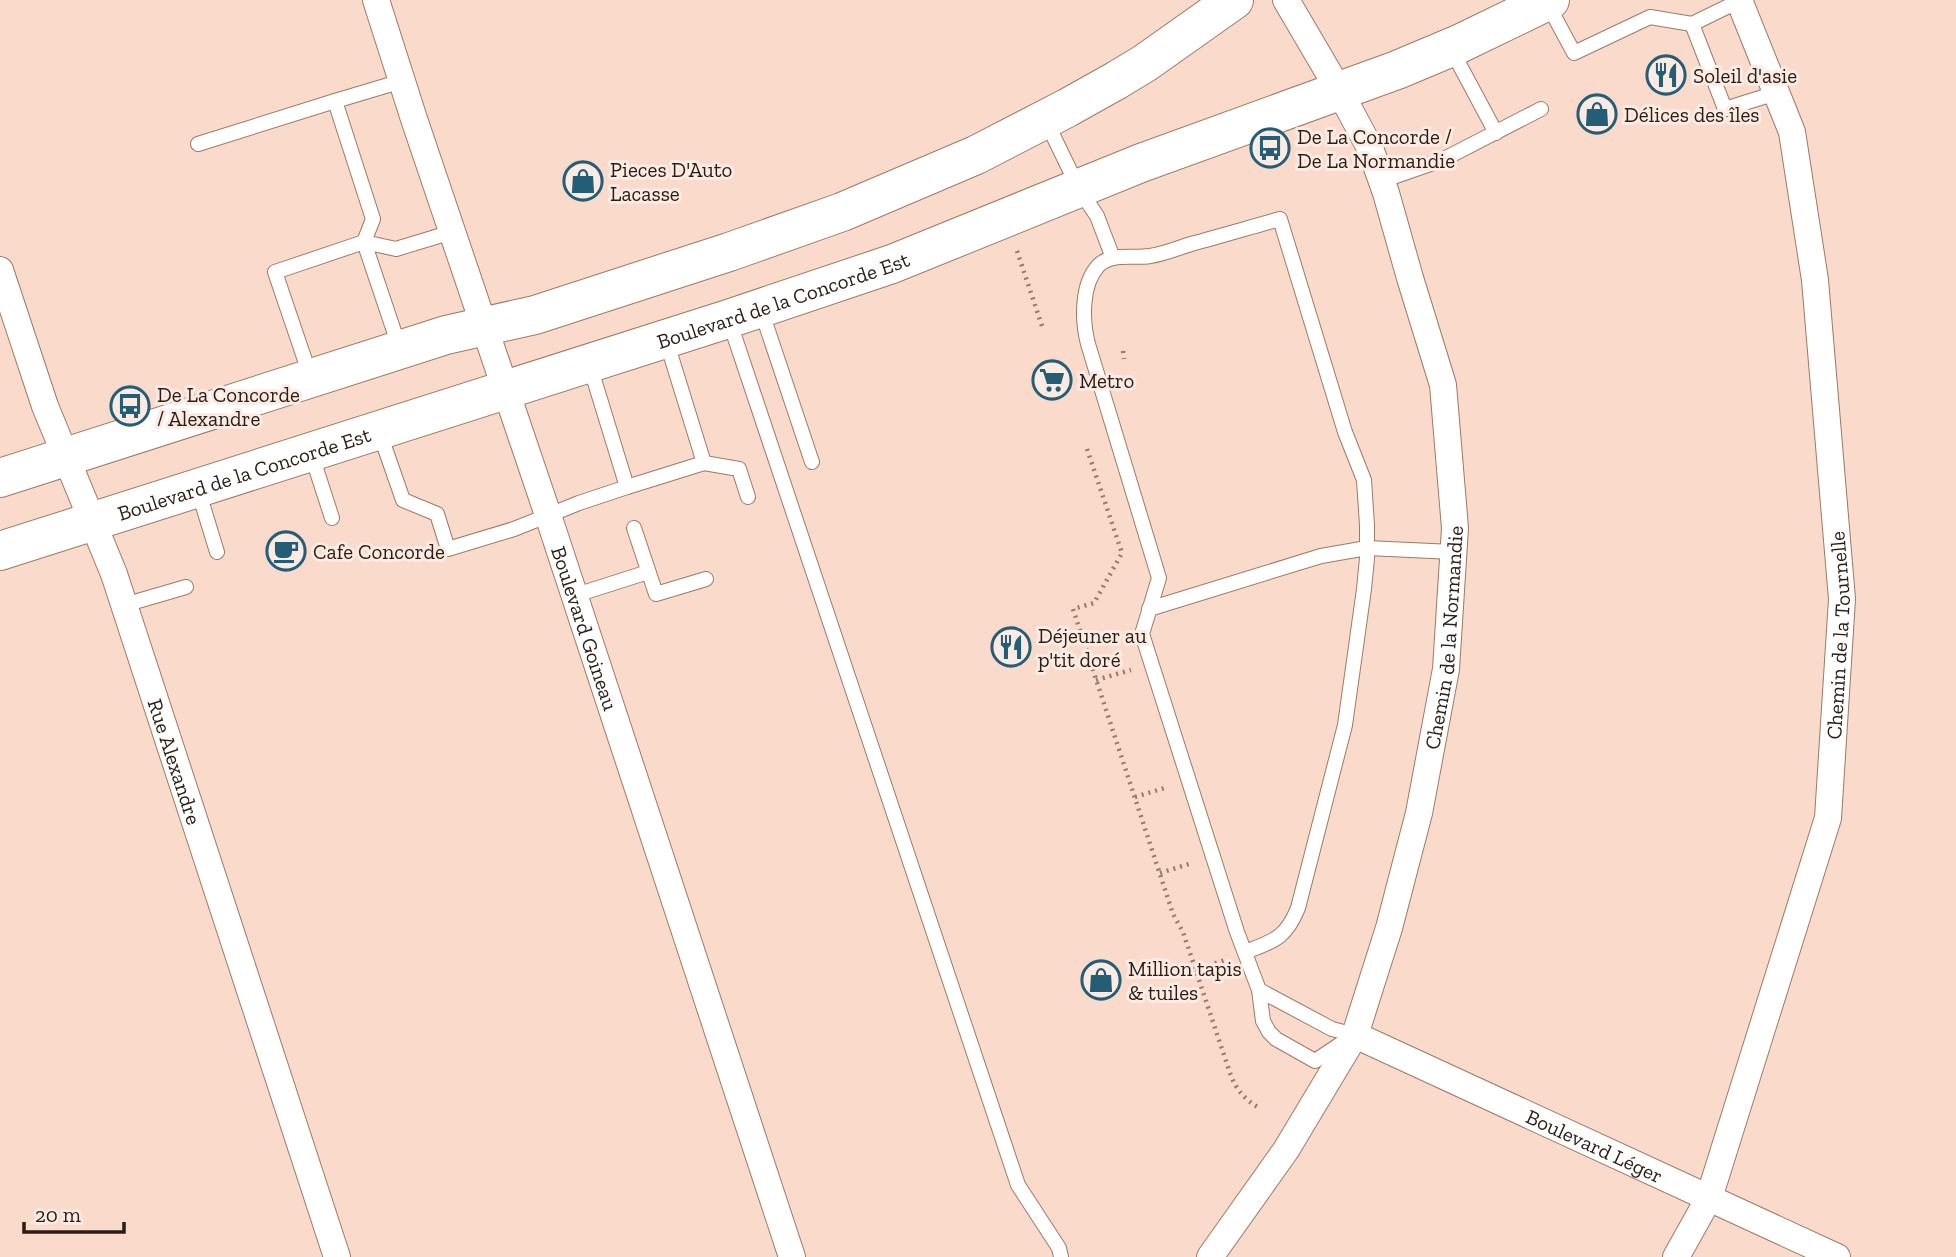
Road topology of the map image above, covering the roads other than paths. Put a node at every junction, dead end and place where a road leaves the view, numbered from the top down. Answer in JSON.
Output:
{"nodes":[{"id":1,"x":376,"y":0,"type":"edge"},
{"id":2,"x":1234,"y":0,"type":"edge"},
{"id":3,"x":1286,"y":0,"type":"edge"},
{"id":4,"x":1547,"y":1,"type":"edge"},
{"id":5,"x":1739,"y":1,"type":"edge"},
{"id":6,"x":1692,"y":24,"type":"junction"},
{"id":7,"x":1450,"y":47,"type":"junction"},
{"id":8,"x":402,"y":81,"type":"junction"},
{"id":9,"x":1340,"y":92,"type":"junction"},
{"id":10,"x":1776,"y":93,"type":"junction"},
{"id":11,"x":335,"y":101,"type":"junction"},
{"id":12,"x":1541,"y":109,"type":"dead end"},
{"id":13,"x":1045,"y":120,"type":"junction"},
{"id":14,"x":1496,"y":133,"type":"junction"},
{"id":15,"x":198,"y":144,"type":"dead end"},
{"id":16,"x":1382,"y":181,"type":"junction"},
{"id":17,"x":1079,"y":189,"type":"junction"},
{"id":18,"x":452,"y":232,"type":"junction"},
{"id":19,"x":364,"y":242,"type":"junction"},
{"id":20,"x":1113,"y":258,"type":"junction"},
{"id":21,"x":0,"y":270,"type":"edge"},
{"id":22,"x":745,"y":314,"type":"junction"},
{"id":23,"x":484,"y":326,"type":"junction"},
{"id":24,"x":666,"y":338,"type":"junction"},
{"id":25,"x":400,"y":350,"type":"junction"},
{"id":26,"x":589,"y":363,"type":"junction"},
{"id":27,"x":311,"y":378,"type":"junction"},
{"id":28,"x":506,"y":390,"type":"junction"},
{"id":29,"x":379,"y":430,"type":"junction"},
{"id":30,"x":311,"y":452,"type":"junction"},
{"id":31,"x":65,"y":457,"type":"junction"},
{"id":32,"x":811,"y":462,"type":"dead end"},
{"id":33,"x":704,"y":463,"type":"junction"},
{"id":34,"x":0,"y":478,"type":"edge"},
{"id":35,"x":197,"y":488,"type":"junction"},
{"id":36,"x":627,"y":488,"type":"junction"},
{"id":37,"x":748,"y":498,"type":"dead end"},
{"id":38,"x":548,"y":514,"type":"junction"},
{"id":39,"x":332,"y":518,"type":"dead end"},
{"id":40,"x":93,"y":522,"type":"junction"},
{"id":41,"x":634,"y":527,"type":"dead end"},
{"id":42,"x":1367,"y":548,"type":"junction"},
{"id":43,"x":0,"y":551,"type":"edge"},
{"id":44,"x":217,"y":552,"type":"dead end"},
{"id":45,"x":1453,"y":552,"type":"junction"},
{"id":46,"x":648,"y":572,"type":"junction"},
{"id":47,"x":706,"y":579,"type":"dead end"},
{"id":48,"x":187,"y":587,"type":"dead end"},
{"id":49,"x":573,"y":596,"type":"junction"},
{"id":50,"x":124,"y":606,"type":"junction"},
{"id":51,"x":1149,"y":609,"type":"junction"},
{"id":52,"x":1245,"y":953,"type":"junction"},
{"id":53,"x":1259,"y":990,"type":"junction"},
{"id":54,"x":1354,"y":1035,"type":"junction"},
{"id":55,"x":1709,"y":1198,"type":"junction"},
{"id":56,"x":337,"y":1257,"type":"edge"},
{"id":57,"x":792,"y":1257,"type":"edge"},
{"id":58,"x":1061,"y":1257,"type":"edge"},
{"id":59,"x":1210,"y":1257,"type":"edge"},
{"id":60,"x":1676,"y":1257,"type":"edge"},
{"id":61,"x":1837,"y":1257,"type":"edge"}],
"edges":[{"from":1,"to":8,"type":"street","name":"Boulevard Goineau"},
{"from":2,"to":13,"type":"street"},
{"from":3,"to":9,"type":"street","name":"Chemin de la Normandie"},
{"from":4,"to":6,"type":"lane"},
{"from":4,"to":7,"type":"street","name":"Boulevard de la Concorde Est"},
{"from":5,"to":6,"type":"lane"},
{"from":5,"to":10,"type":"street","name":"Chemin de la Tournelle"},
{"from":6,"to":10,"type":"lane"},
{"from":7,"to":9,"type":"street","name":"Boulevard de la Concorde Est"},
{"from":7,"to":14,"type":"lane"},
{"from":8,"to":11,"type":"lane"},
{"from":8,"to":18,"type":"street","name":"Boulevard Goineau"},
{"from":9,"to":16,"type":"street","name":"Chemin de la Normandie"},
{"from":9,"to":17,"type":"street","name":"Boulevard de la Concorde Est"},
{"from":10,"to":55,"type":"street","name":"Chemin de la Tournelle"},
{"from":11,"to":15,"type":"lane"},
{"from":11,"to":19,"type":"lane"},
{"from":12,"to":14,"type":"lane"},
{"from":13,"to":17,"type":"lane"},
{"from":13,"to":23,"type":"street"},
{"from":14,"to":16,"type":"lane"},
{"from":16,"to":45,"type":"street","name":"Chemin de la Normandie"},
{"from":17,"to":20,"type":"lane"},
{"from":17,"to":22,"type":"street","name":"Boulevard de la Concorde Est"},
{"from":18,"to":19,"type":"lane"},
{"from":18,"to":23,"type":"street","name":"Boulevard Goineau"},
{"from":19,"to":25,"type":"lane"},
{"from":19,"to":27,"type":"lane"},
{"from":20,"to":42,"type":"lane"},
{"from":20,"to":51,"type":"lane"},
{"from":21,"to":31,"type":"street","name":"Rue Alexandre"},
{"from":22,"to":24,"type":"street","name":"Boulevard de la Concorde Est"},
{"from":22,"to":32,"type":"lane"},
{"from":22,"to":58,"type":"lane"},
{"from":23,"to":25,"type":"street"},
{"from":23,"to":28,"type":"street","name":"Boulevard Goineau"},
{"from":24,"to":26,"type":"street","name":"Boulevard de la Concorde Est"},
{"from":24,"to":33,"type":"lane"},
{"from":25,"to":27,"type":"street"},
{"from":26,"to":28,"type":"street","name":"Boulevard de la Concorde Est"},
{"from":26,"to":36,"type":"lane"},
{"from":27,"to":31,"type":"street"},
{"from":28,"to":29,"type":"street","name":"Boulevard de la Concorde Est"},
{"from":28,"to":38,"type":"street","name":"Boulevard Goineau"},
{"from":29,"to":30,"type":"street","name":"Boulevard de la Concorde Est"},
{"from":29,"to":38,"type":"lane"},
{"from":30,"to":35,"type":"street","name":"Boulevard de la Concorde Est"},
{"from":30,"to":39,"type":"lane"},
{"from":31,"to":34,"type":"street"},
{"from":31,"to":40,"type":"street","name":"Rue Alexandre"},
{"from":33,"to":36,"type":"lane"},
{"from":33,"to":37,"type":"lane"},
{"from":35,"to":40,"type":"street","name":"Boulevard de la Concorde Est"},
{"from":35,"to":44,"type":"lane"},
{"from":36,"to":38,"type":"lane"},
{"from":38,"to":49,"type":"street","name":"Boulevard Goineau"},
{"from":40,"to":43,"type":"street","name":"Boulevard de la Concorde Est"},
{"from":40,"to":50,"type":"street","name":"Rue Alexandre"},
{"from":41,"to":46,"type":"lane"},
{"from":42,"to":45,"type":"lane"},
{"from":42,"to":51,"type":"lane"},
{"from":42,"to":52,"type":"lane"},
{"from":45,"to":54,"type":"street","name":"Chemin de la Normandie"},
{"from":46,"to":47,"type":"lane"},
{"from":46,"to":49,"type":"lane"},
{"from":48,"to":50,"type":"lane"},
{"from":49,"to":57,"type":"street","name":"Boulevard Goineau"},
{"from":50,"to":56,"type":"street","name":"Rue Alexandre"},
{"from":51,"to":52,"type":"lane"},
{"from":52,"to":53,"type":"lane"},
{"from":53,"to":54,"type":"lane"},
{"from":53,"to":54,"type":"lane"},
{"from":54,"to":55,"type":"street","name":"Boulevard Léger"},
{"from":54,"to":59,"type":"street","name":"Chemin de la Normandie"},
{"from":55,"to":60,"type":"street","name":"Chemin de la Tournelle"},
{"from":55,"to":61,"type":"street","name":"Boulevard Léger"}]}
